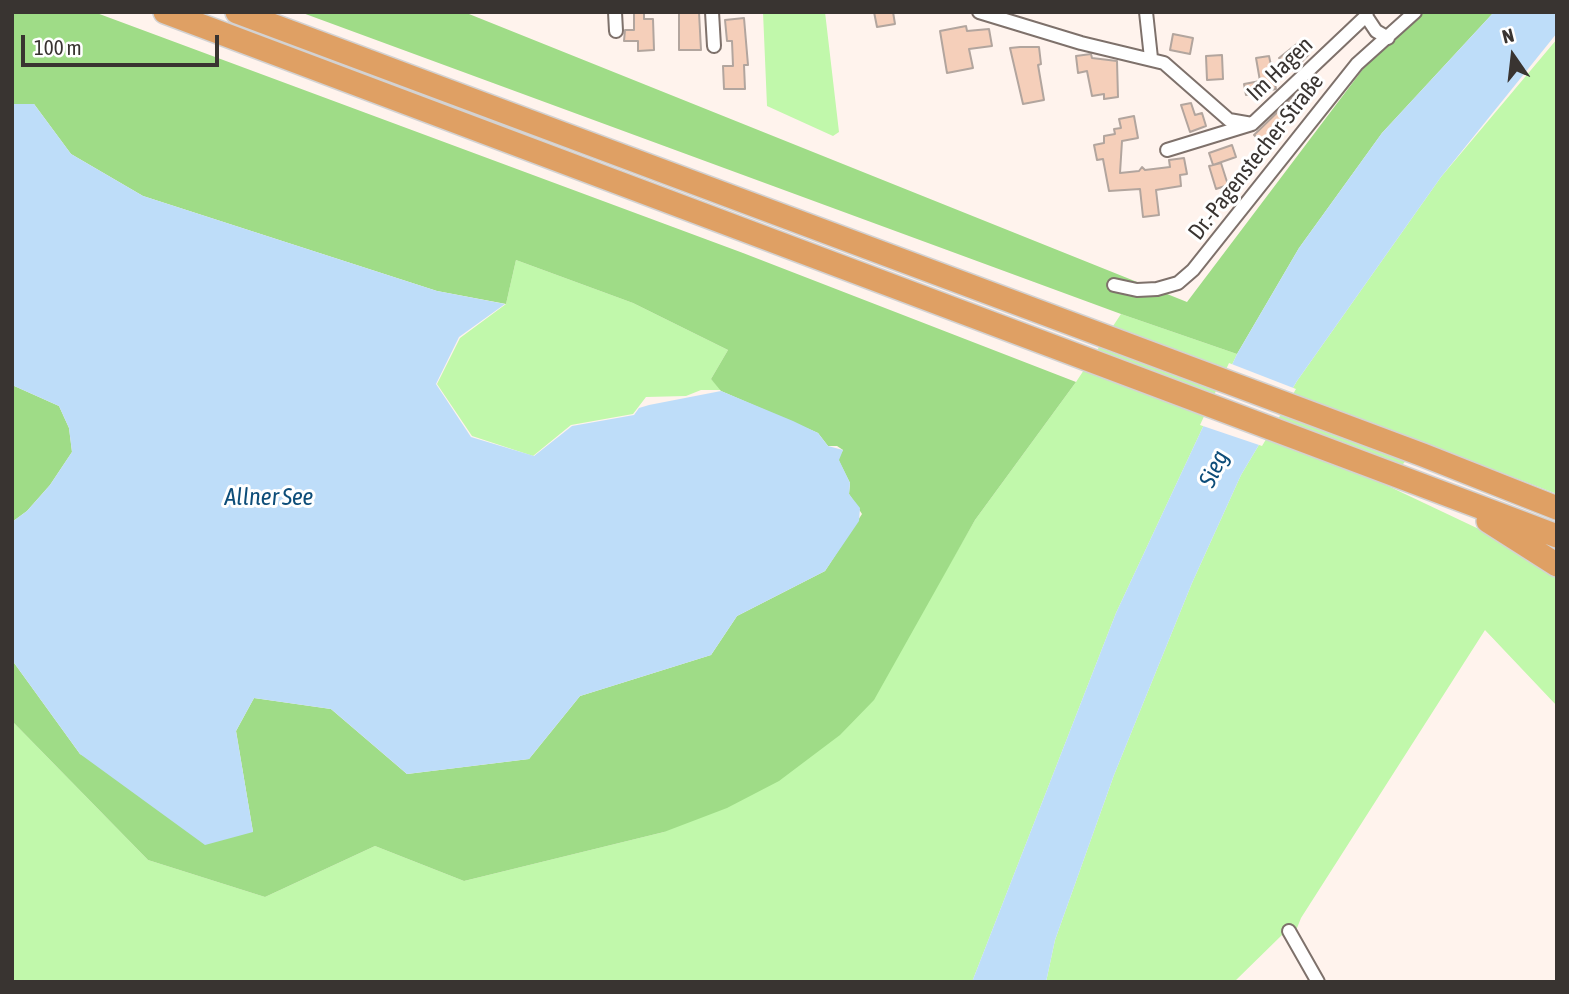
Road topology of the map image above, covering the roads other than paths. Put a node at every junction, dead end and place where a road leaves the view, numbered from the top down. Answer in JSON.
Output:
{"nodes":[{"id":1,"x":165,"y":12,"type":"edge"},
{"id":2,"x":237,"y":12,"type":"edge"},
{"id":3,"x":615,"y":12,"type":"edge"},
{"id":4,"x":712,"y":12,"type":"edge"},
{"id":5,"x":979,"y":12,"type":"edge"},
{"id":6,"x":1146,"y":12,"type":"edge"},
{"id":7,"x":1415,"y":12,"type":"edge"},
{"id":8,"x":1366,"y":14,"type":"edge"},
{"id":9,"x":615,"y":32,"type":"dead end"},
{"id":10,"x":1388,"y":38,"type":"junction"},
{"id":11,"x":714,"y":46,"type":"dead end"},
{"id":12,"x":1151,"y":58,"type":"junction"},
{"id":13,"x":1252,"y":124,"type":"junction"},
{"id":14,"x":1167,"y":150,"type":"dead end"},
{"id":15,"x":1114,"y":285,"type":"dead end"},
{"id":16,"x":1443,"y":493,"type":"junction"},
{"id":17,"x":1557,"y":508,"type":"edge"},
{"id":18,"x":1557,"y":536,"type":"edge"},
{"id":19,"x":1557,"y":565,"type":"edge"},
{"id":20,"x":1289,"y":931,"type":"dead end"},
{"id":21,"x":1318,"y":982,"type":"edge"}],
"edges":[{"from":1,"to":16,"type":"highway"},
{"from":2,"to":17,"type":"highway"},
{"from":3,"to":9,"type":"street"},
{"from":4,"to":11,"type":"street"},
{"from":5,"to":12,"type":"street","name":"Im Hagen"},
{"from":6,"to":12,"type":"street"},
{"from":7,"to":10,"type":"street","name":"Dr.-Pagenstecher-Straße"},
{"from":8,"to":10,"type":"street"},
{"from":8,"to":13,"type":"street","name":"Im Hagen"},
{"from":10,"to":15,"type":"street","name":"Dr.-Pagenstecher-Straße"},
{"from":12,"to":13,"type":"street","name":"Im Hagen"},
{"from":13,"to":14,"type":"street"},
{"from":16,"to":18,"type":"highway"},
{"from":16,"to":19,"type":"highway"},
{"from":20,"to":21,"type":"street"}]}
